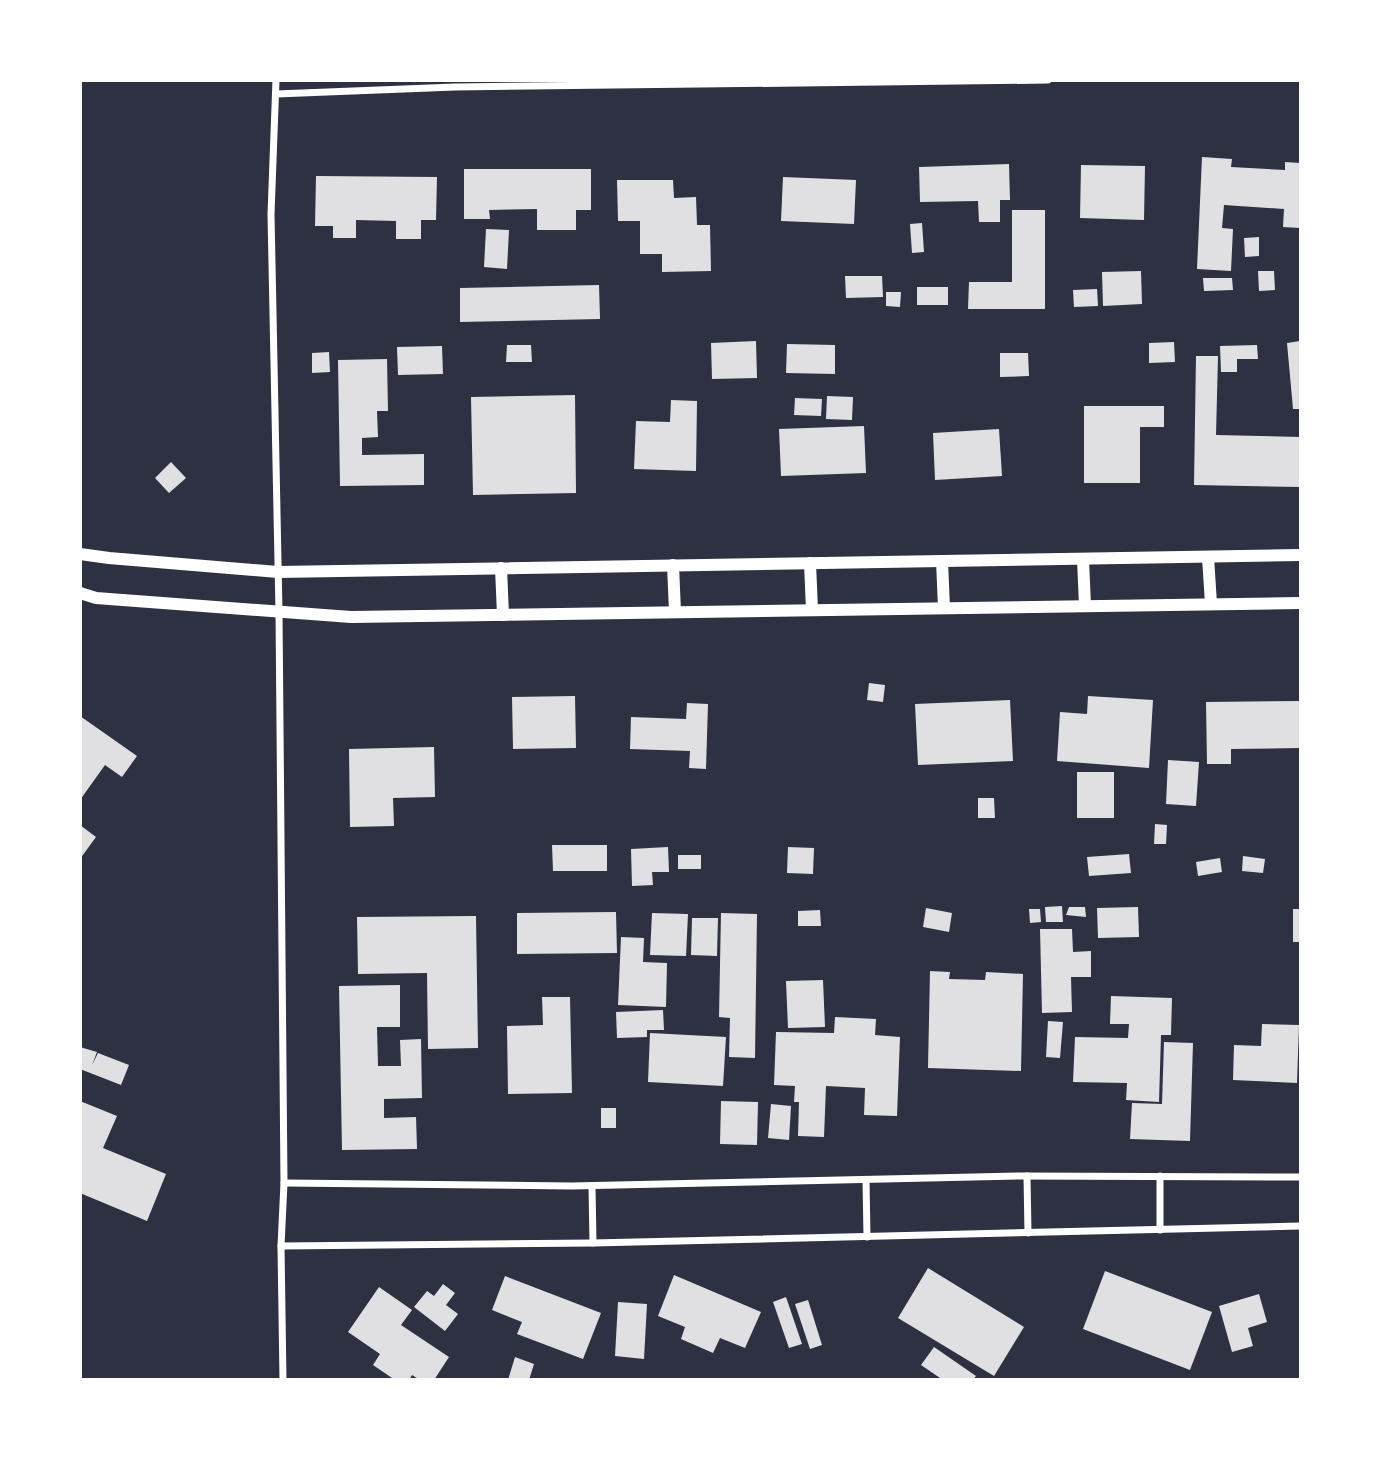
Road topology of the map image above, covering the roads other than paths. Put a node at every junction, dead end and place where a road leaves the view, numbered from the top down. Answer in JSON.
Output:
{"nodes":[{"id":1,"x":276,"y":80,"type":"edge"},
{"id":2,"x":1048,"y":80,"type":"edge"},
{"id":3,"x":457,"y":84,"type":"edge"},
{"id":4,"x":276,"y":94,"type":"junction"},
{"id":5,"x":80,"y":554,"type":"edge"},
{"id":6,"x":1300,"y":555,"type":"edge"},
{"id":7,"x":1208,"y":557,"type":"junction"},
{"id":8,"x":1083,"y":559,"type":"junction"},
{"id":9,"x":942,"y":561,"type":"junction"},
{"id":10,"x":810,"y":563,"type":"junction"},
{"id":11,"x":673,"y":565,"type":"junction"},
{"id":12,"x":501,"y":568,"type":"junction"},
{"id":13,"x":278,"y":572,"type":"junction"},
{"id":14,"x":80,"y":593,"type":"edge"},
{"id":15,"x":1300,"y":603,"type":"edge"},
{"id":16,"x":1211,"y":604,"type":"junction"},
{"id":17,"x":1085,"y":606,"type":"junction"},
{"id":18,"x":944,"y":608,"type":"junction"},
{"id":19,"x":812,"y":610,"type":"junction"},
{"id":20,"x":279,"y":612,"type":"junction"},
{"id":21,"x":675,"y":612,"type":"junction"},
{"id":22,"x":503,"y":615,"type":"junction"},
{"id":23,"x":1027,"y":1176,"type":"junction"},
{"id":24,"x":1160,"y":1176,"type":"junction"},
{"id":25,"x":1300,"y":1177,"type":"edge"},
{"id":26,"x":866,"y":1180,"type":"junction"},
{"id":27,"x":284,"y":1183,"type":"junction"},
{"id":28,"x":592,"y":1186,"type":"junction"},
{"id":29,"x":1300,"y":1226,"type":"edge"},
{"id":30,"x":1160,"y":1230,"type":"junction"},
{"id":31,"x":1028,"y":1233,"type":"junction"},
{"id":32,"x":867,"y":1237,"type":"junction"},
{"id":33,"x":593,"y":1243,"type":"junction"},
{"id":34,"x":281,"y":1246,"type":"junction"},
{"id":35,"x":283,"y":1380,"type":"edge"}],
"edges":[{"from":1,"to":4,"type":"street"},
{"from":2,"to":3,"type":"street"},
{"from":3,"to":4,"type":"street"},
{"from":4,"to":13,"type":"street"},
{"from":5,"to":13,"type":"street"},
{"from":6,"to":7,"type":"street"},
{"from":7,"to":8,"type":"street"},
{"from":7,"to":16,"type":"street"},
{"from":8,"to":9,"type":"street"},
{"from":8,"to":17,"type":"street"},
{"from":9,"to":10,"type":"street"},
{"from":9,"to":18,"type":"street"},
{"from":10,"to":11,"type":"street"},
{"from":10,"to":19,"type":"street"},
{"from":11,"to":12,"type":"street"},
{"from":11,"to":21,"type":"street"},
{"from":12,"to":13,"type":"street"},
{"from":12,"to":22,"type":"street"},
{"from":13,"to":20,"type":"street"},
{"from":14,"to":20,"type":"street"},
{"from":15,"to":16,"type":"street"},
{"from":16,"to":17,"type":"street"},
{"from":17,"to":18,"type":"street"},
{"from":18,"to":19,"type":"street"},
{"from":19,"to":21,"type":"street"},
{"from":20,"to":22,"type":"street"},
{"from":20,"to":27,"type":"street"},
{"from":21,"to":22,"type":"street"},
{"from":23,"to":24,"type":"street"},
{"from":23,"to":26,"type":"street"},
{"from":23,"to":31,"type":"street"},
{"from":24,"to":25,"type":"street"},
{"from":24,"to":30,"type":"street"},
{"from":26,"to":28,"type":"street"},
{"from":26,"to":32,"type":"street"},
{"from":27,"to":28,"type":"street"},
{"from":27,"to":34,"type":"street"},
{"from":28,"to":33,"type":"street"},
{"from":29,"to":30,"type":"street"},
{"from":30,"to":31,"type":"street"},
{"from":31,"to":32,"type":"street"},
{"from":32,"to":33,"type":"street"},
{"from":33,"to":34,"type":"street"},
{"from":34,"to":35,"type":"street"}]}
